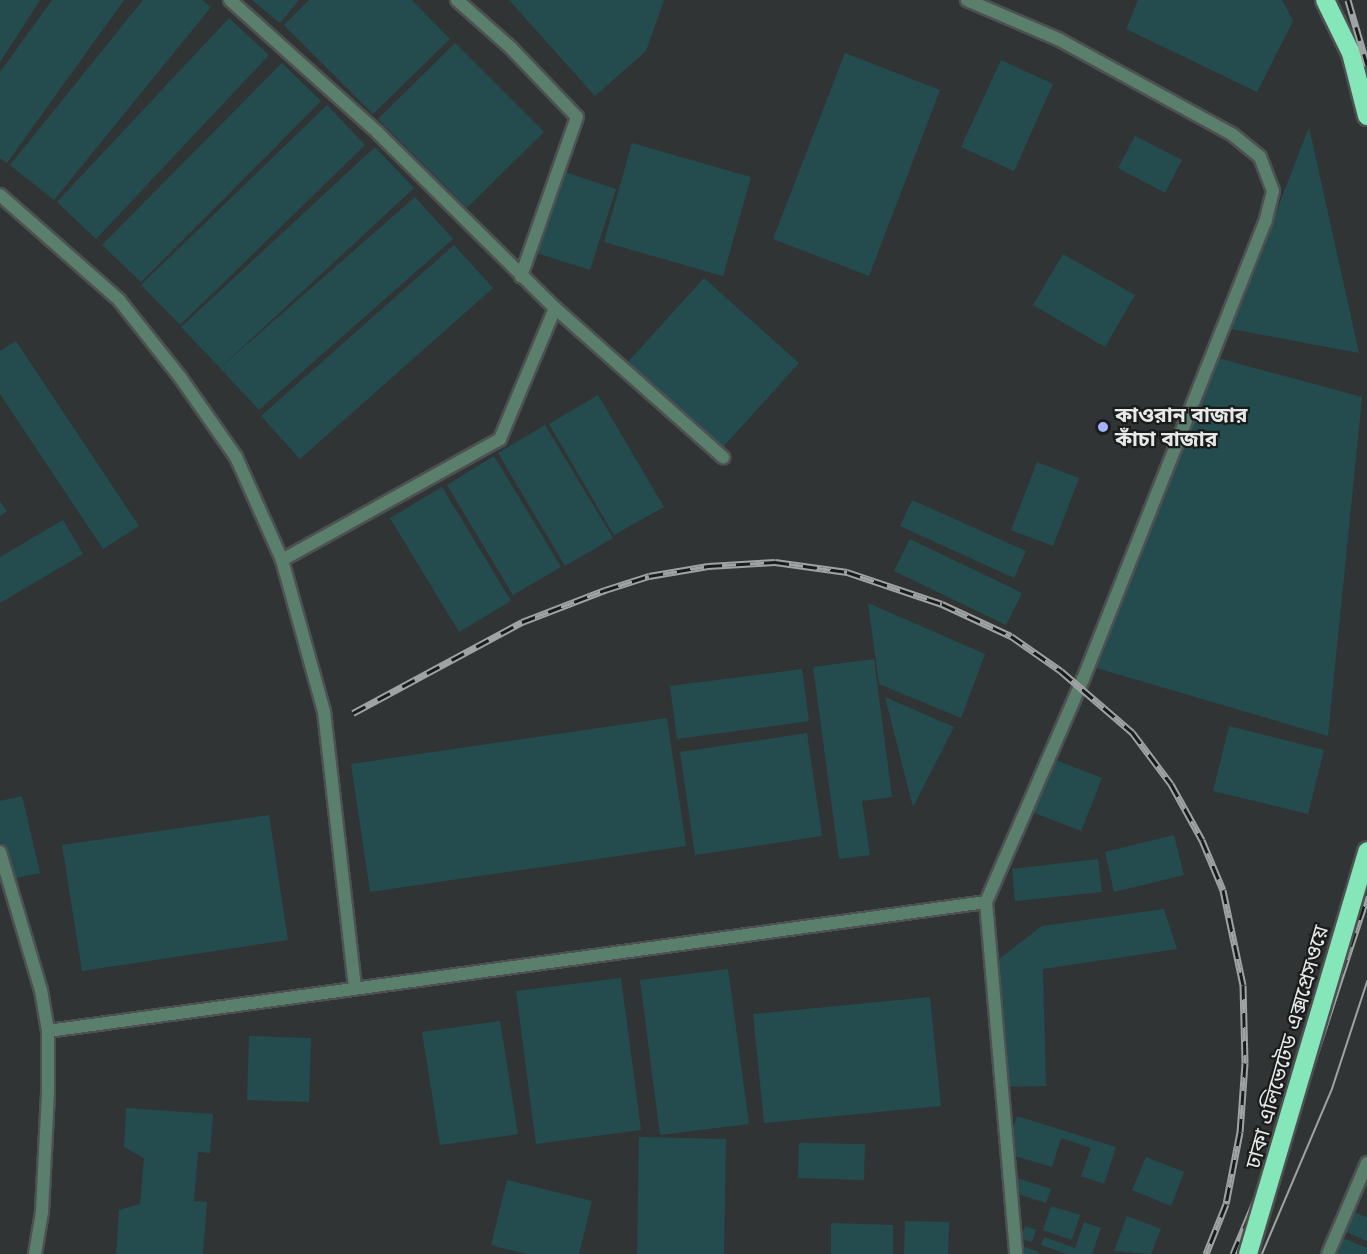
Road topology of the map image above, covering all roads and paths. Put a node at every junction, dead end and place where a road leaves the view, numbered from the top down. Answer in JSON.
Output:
{"nodes":[{"id":1,"x":230,"y":0,"type":"edge"},
{"id":2,"x":457,"y":0,"type":"edge"},
{"id":3,"x":966,"y":0,"type":"edge"},
{"id":4,"x":1325,"y":0,"type":"edge"},
{"id":5,"x":1367,"y":116,"type":"edge"},
{"id":6,"x":0,"y":195,"type":"edge"},
{"id":7,"x":521,"y":276,"type":"junction"},
{"id":8,"x":555,"y":308,"type":"junction"},
{"id":9,"x":723,"y":457,"type":"dead end"},
{"id":10,"x":282,"y":560,"type":"junction"},
{"id":11,"x":1367,"y":851,"type":"edge"},
{"id":12,"x":0,"y":852,"type":"edge"},
{"id":13,"x":986,"y":902,"type":"junction"},
{"id":14,"x":355,"y":986,"type":"junction"},
{"id":15,"x":48,"y":1031,"type":"junction"},
{"id":16,"x":1367,"y":1162,"type":"edge"},
{"id":17,"x":35,"y":1254,"type":"edge"},
{"id":18,"x":1016,"y":1254,"type":"edge"},
{"id":19,"x":1248,"y":1254,"type":"edge"},
{"id":20,"x":1328,"y":1254,"type":"edge"}],
"edges":[{"from":1,"to":7,"type":"street"},
{"from":2,"to":7,"type":"street"},
{"from":3,"to":13,"type":"street"},
{"from":4,"to":5,"type":"highway"},
{"from":6,"to":10,"type":"street"},
{"from":7,"to":8,"type":"street"},
{"from":8,"to":9,"type":"street"},
{"from":8,"to":10,"type":"street"},
{"from":10,"to":14,"type":"street"},
{"from":11,"to":19,"type":"highway","name":"ঢাকা এলিভেটেড এক্সপ্রেসওয়ে","bridge":true},
{"from":12,"to":15,"type":"street"},
{"from":13,"to":14,"type":"street"},
{"from":13,"to":18,"type":"street"},
{"from":14,"to":15,"type":"street"},
{"from":15,"to":17,"type":"street"},
{"from":16,"to":20,"type":"street"}]}
